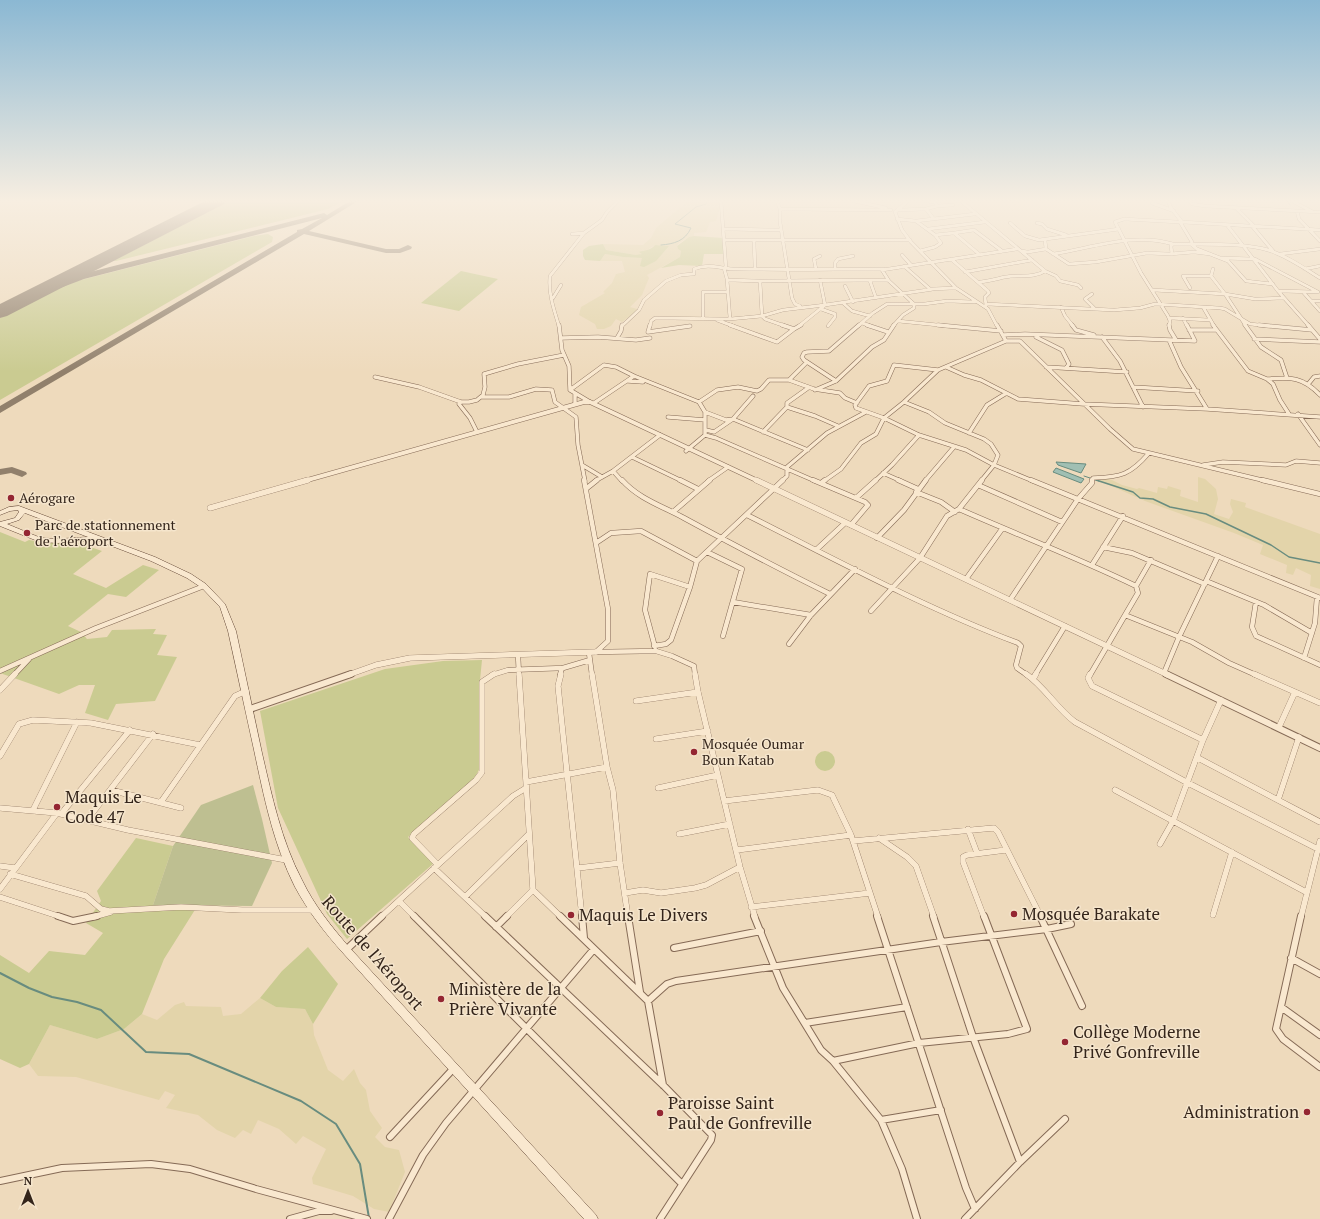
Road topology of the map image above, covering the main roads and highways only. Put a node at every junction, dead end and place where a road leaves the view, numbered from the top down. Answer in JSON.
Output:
{"nodes":[{"id":1,"x":22,"y":510,"type":"junction"},
{"id":2,"x":0,"y":513,"type":"edge"},
{"id":3,"x":0,"y":524,"type":"edge"},
{"id":4,"x":96,"y":539,"type":"junction"},
{"id":5,"x":592,"y":1219,"type":"edge"}],
"edges":[{"from":1,"to":2,"type":"main road","name":"Route de l'Aéroport"},
{"from":1,"to":3,"type":"main road","name":"Route de l'Aéroport"},
{"from":1,"to":4,"type":"main road","name":"Route de l'Aéroport"},
{"from":3,"to":4,"type":"main road","name":"Route de l'Aéroport"},
{"from":4,"to":5,"type":"main road","name":"Route de l'Aéroport"}]}
